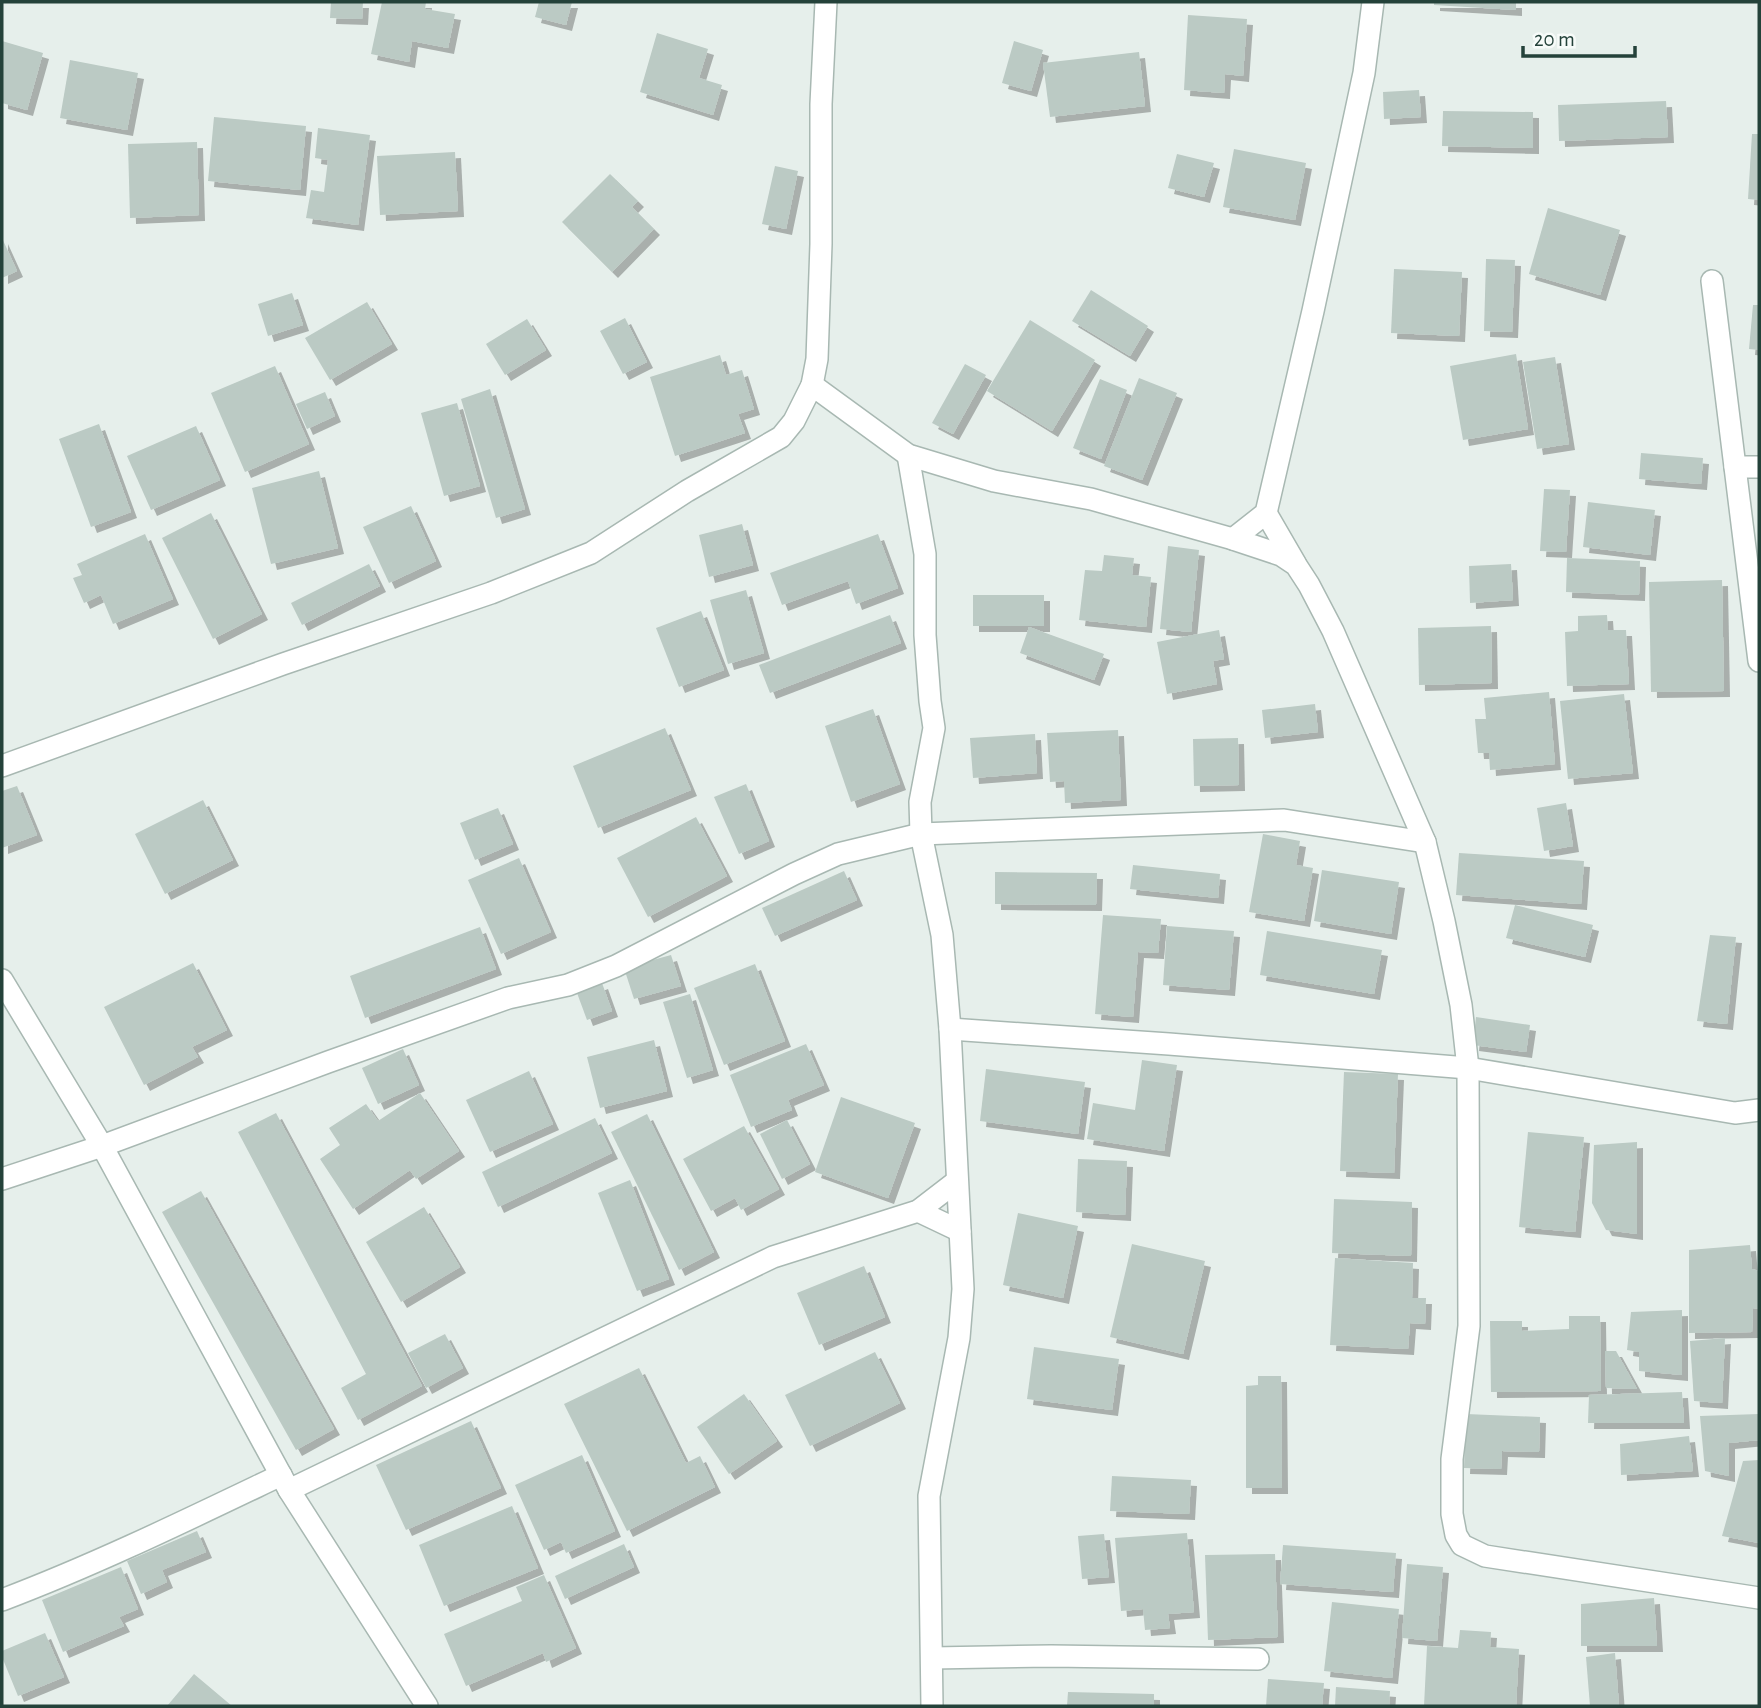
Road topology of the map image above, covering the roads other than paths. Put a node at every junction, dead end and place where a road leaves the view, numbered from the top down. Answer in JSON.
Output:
{"nodes":[{"id":1,"x":826,"y":2,"type":"edge"},
{"id":2,"x":1373,"y":2,"type":"edge"},
{"id":3,"x":1712,"y":281,"type":"dead end"},
{"id":4,"x":812,"y":385,"type":"junction"},
{"id":5,"x":908,"y":455,"type":"junction"},
{"id":6,"x":1735,"y":467,"type":"junction"},
{"id":7,"x":1759,"y":467,"type":"edge"},
{"id":8,"x":1266,"y":513,"type":"junction"},
{"id":9,"x":1233,"y":539,"type":"junction"},
{"id":10,"x":1296,"y":565,"type":"junction"},
{"id":11,"x":1759,"y":662,"type":"edge"},
{"id":12,"x":2,"y":766,"type":"edge"},
{"id":13,"x":921,"y":834,"type":"junction"},
{"id":14,"x":1425,"y":842,"type":"junction"},
{"id":15,"x":2,"y":980,"type":"edge"},
{"id":16,"x":950,"y":1029,"type":"junction"},
{"id":17,"x":1468,"y":1068,"type":"junction"},
{"id":18,"x":1759,"y":1111,"type":"edge"},
{"id":19,"x":102,"y":1146,"type":"junction"},
{"id":20,"x":2,"y":1180,"type":"edge"},
{"id":21,"x":957,"y":1181,"type":"junction"},
{"id":22,"x":918,"y":1211,"type":"junction"},
{"id":23,"x":960,"y":1231,"type":"junction"},
{"id":24,"x":285,"y":1483,"type":"junction"},
{"id":25,"x":1759,"y":1598,"type":"edge"},
{"id":26,"x":2,"y":1601,"type":"edge"},
{"id":27,"x":932,"y":1658,"type":"junction"},
{"id":28,"x":1258,"y":1659,"type":"dead end"},
{"id":29,"x":427,"y":1706,"type":"edge"},
{"id":30,"x":932,"y":1706,"type":"edge"}],
"edges":[{"from":1,"to":4,"type":"street"},
{"from":2,"to":8,"type":"street"},
{"from":3,"to":6,"type":"street"},
{"from":4,"to":5,"type":"street"},
{"from":4,"to":12,"type":"street"},
{"from":5,"to":9,"type":"street"},
{"from":5,"to":13,"type":"street"},
{"from":6,"to":7,"type":"street"},
{"from":6,"to":11,"type":"street"},
{"from":8,"to":9,"type":"street"},
{"from":8,"to":10,"type":"street"},
{"from":9,"to":10,"type":"street"},
{"from":10,"to":14,"type":"street"},
{"from":13,"to":14,"type":"street"},
{"from":13,"to":16,"type":"street"},
{"from":13,"to":19,"type":"street"},
{"from":14,"to":17,"type":"street"},
{"from":15,"to":19,"type":"street"},
{"from":16,"to":17,"type":"street"},
{"from":16,"to":21,"type":"street"},
{"from":17,"to":18,"type":"street"},
{"from":17,"to":25,"type":"street"},
{"from":19,"to":20,"type":"street"},
{"from":19,"to":24,"type":"street"},
{"from":21,"to":22,"type":"street"},
{"from":21,"to":23,"type":"street"},
{"from":22,"to":23,"type":"street"},
{"from":22,"to":24,"type":"street"},
{"from":23,"to":27,"type":"street"},
{"from":24,"to":26,"type":"street"},
{"from":24,"to":29,"type":"street"},
{"from":27,"to":28,"type":"street"},
{"from":27,"to":30,"type":"street"}]}
